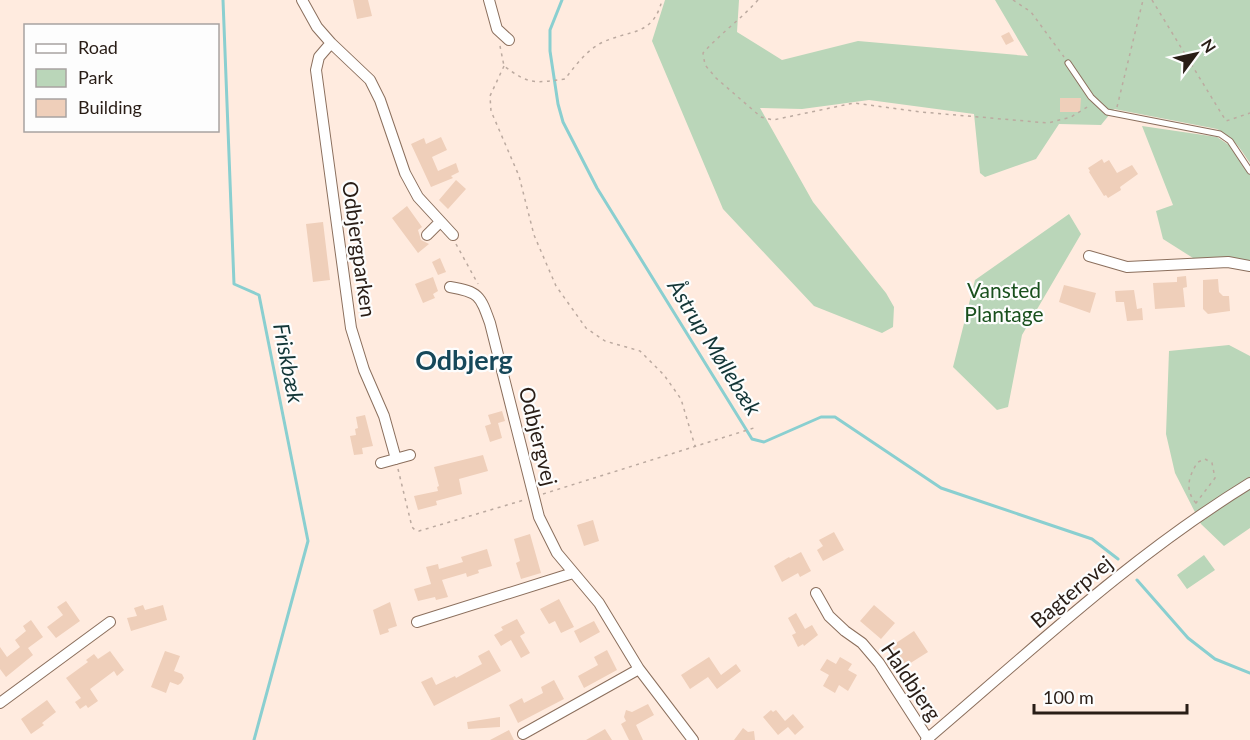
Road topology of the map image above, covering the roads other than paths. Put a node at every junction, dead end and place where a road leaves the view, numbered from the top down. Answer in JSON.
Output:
{"nodes":[{"id":1,"x":302,"y":0,"type":"edge"},
{"id":2,"x":489,"y":0,"type":"edge"},
{"id":3,"x":509,"y":40,"type":"dead end"},
{"id":4,"x":331,"y":43,"type":"junction"},
{"id":5,"x":1068,"y":63,"type":"road end"},
{"id":6,"x":1250,"y":171,"type":"edge"},
{"id":7,"x":440,"y":222,"type":"junction"},
{"id":8,"x":427,"y":235,"type":"dead end"},
{"id":9,"x":453,"y":236,"type":"road end"},
{"id":10,"x":1089,"y":256,"type":"dead end"},
{"id":11,"x":1250,"y":266,"type":"edge"},
{"id":12,"x":450,"y":287,"type":"dead end"},
{"id":13,"x":410,"y":455,"type":"dead end"},
{"id":14,"x":396,"y":459,"type":"junction"},
{"id":15,"x":381,"y":463,"type":"dead end"},
{"id":16,"x":1250,"y":483,"type":"edge"},
{"id":17,"x":573,"y":573,"type":"junction"},
{"id":18,"x":816,"y":593,"type":"dead end"},
{"id":19,"x":110,"y":622,"type":"dead end"},
{"id":20,"x":417,"y":622,"type":"dead end"},
{"id":21,"x":639,"y":669,"type":"junction"},
{"id":22,"x":0,"y":703,"type":"edge"},
{"id":23,"x":523,"y":734,"type":"dead end"},
{"id":24,"x":927,"y":739,"type":"edge"},
{"id":25,"x":693,"y":740,"type":"edge"}],
"edges":[{"from":1,"to":4,"type":"street"},
{"from":2,"to":3,"type":"street"},
{"from":4,"to":7,"type":"street"},
{"from":4,"to":14,"type":"street","name":"Odbjergparken"},
{"from":5,"to":6,"type":"lane"},
{"from":7,"to":8,"type":"street"},
{"from":7,"to":9,"type":"street"},
{"from":10,"to":11,"type":"street"},
{"from":12,"to":17,"type":"street","name":"Odbjergvej"},
{"from":13,"to":14,"type":"street"},
{"from":14,"to":15,"type":"street"},
{"from":16,"to":24,"type":"street","name":"Bagterpvej"},
{"from":17,"to":20,"type":"street"},
{"from":17,"to":21,"type":"street","name":"Odbjergvej"},
{"from":18,"to":24,"type":"street","name":"Haldbjerg"},
{"from":19,"to":22,"type":"street"},
{"from":21,"to":23,"type":"street"},
{"from":21,"to":25,"type":"street","name":"Odbjergvej"}]}
